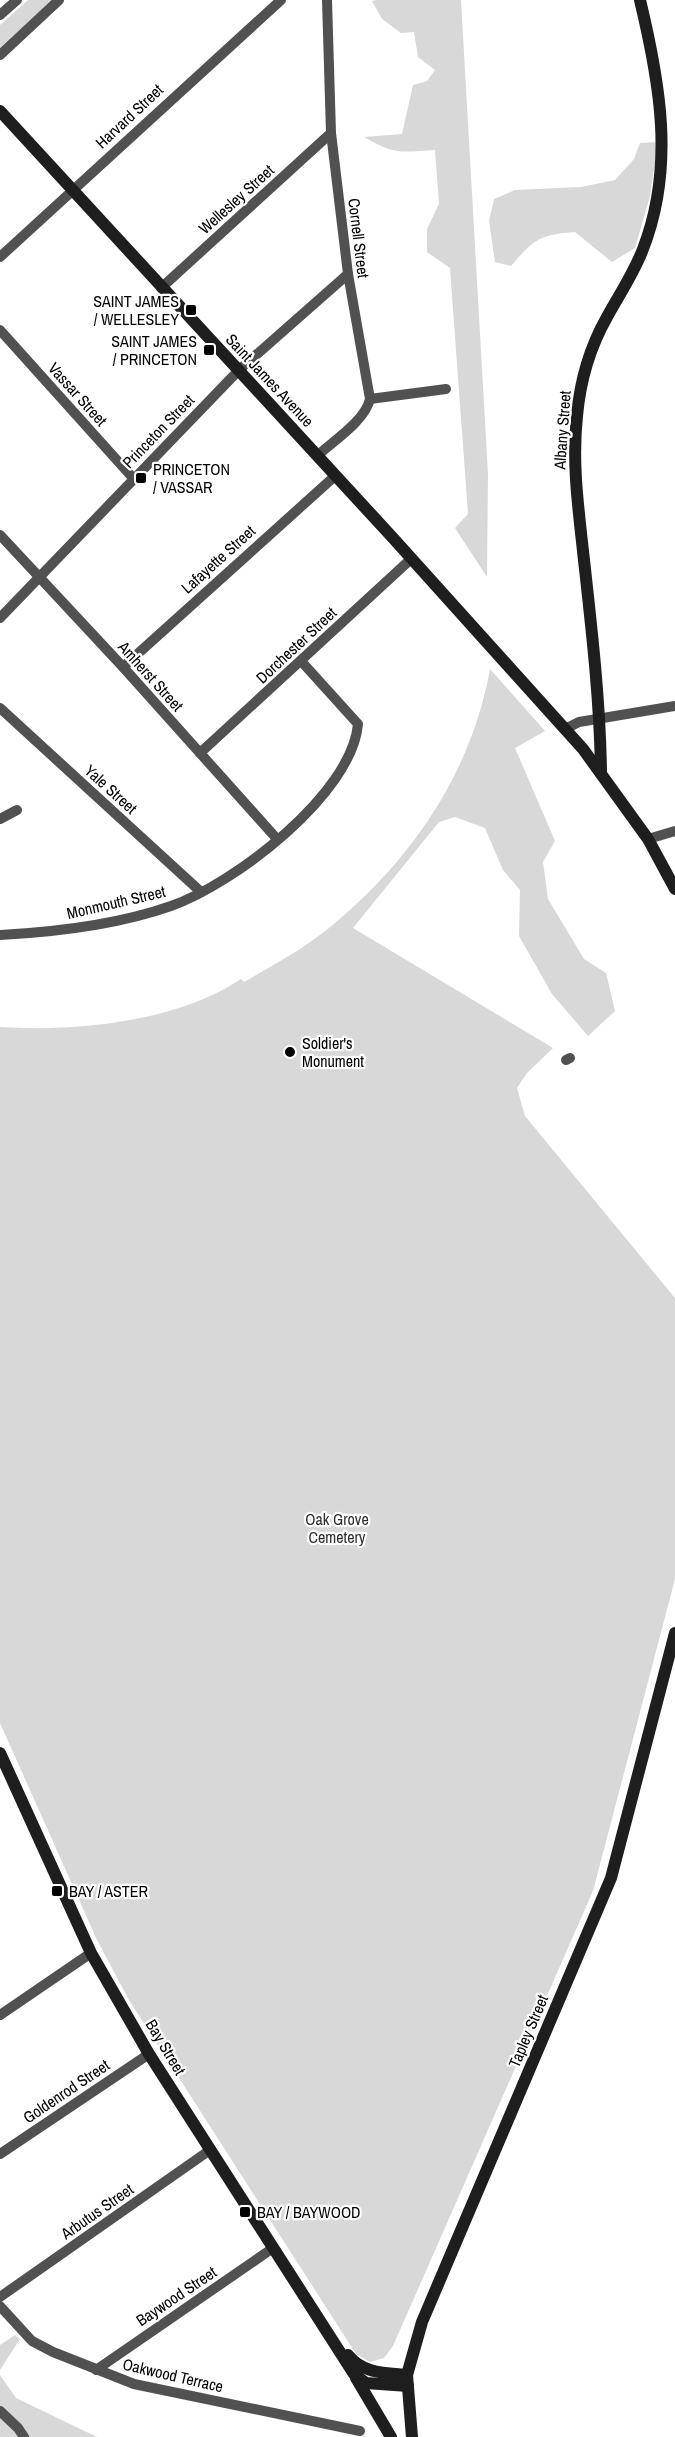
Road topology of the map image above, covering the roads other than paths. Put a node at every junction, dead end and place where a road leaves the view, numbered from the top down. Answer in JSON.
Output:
{"nodes":[{"id":1,"x":17,"y":0,"type":"edge"},
{"id":2,"x":59,"y":0,"type":"edge"},
{"id":3,"x":281,"y":0,"type":"edge"},
{"id":4,"x":327,"y":0,"type":"edge"},
{"id":5,"x":640,"y":0,"type":"edge"},
{"id":6,"x":0,"y":15,"type":"edge"},
{"id":7,"x":0,"y":55,"type":"edge"},
{"id":8,"x":0,"y":111,"type":"edge"},
{"id":9,"x":331,"y":133,"type":"junction"},
{"id":10,"x":71,"y":190,"type":"junction"},
{"id":11,"x":0,"y":257,"type":"edge"},
{"id":12,"x":348,"y":274,"type":"junction"},
{"id":13,"x":161,"y":288,"type":"junction"},
{"id":14,"x":0,"y":330,"type":"edge"},
{"id":15,"x":238,"y":370,"type":"junction"},
{"id":16,"x":446,"y":389,"type":"dead end"},
{"id":17,"x":370,"y":399,"type":"junction"},
{"id":18,"x":316,"y":456,"type":"junction"},
{"id":19,"x":335,"y":476,"type":"junction"},
{"id":20,"x":134,"y":478,"type":"junction"},
{"id":21,"x":0,"y":535,"type":"edge"},
{"id":22,"x":411,"y":559,"type":"junction"},
{"id":23,"x":39,"y":578,"type":"junction"},
{"id":24,"x":0,"y":618,"type":"edge"},
{"id":25,"x":301,"y":661,"type":"junction"},
{"id":26,"x":123,"y":667,"type":"junction"},
{"id":27,"x":675,"y":706,"type":"edge"},
{"id":28,"x":0,"y":708,"type":"edge"},
{"id":29,"x":599,"y":719,"type":"junction"},
{"id":30,"x":565,"y":729,"type":"junction"},
{"id":31,"x":200,"y":753,"type":"junction"},
{"id":32,"x":602,"y":772,"type":"junction"},
{"id":33,"x":17,"y":810,"type":"dead end"},
{"id":34,"x":0,"y":819,"type":"edge"},
{"id":35,"x":675,"y":831,"type":"edge"},
{"id":36,"x":277,"y":839,"type":"junction"},
{"id":37,"x":648,"y":839,"type":"junction"},
{"id":38,"x":675,"y":890,"type":"edge"},
{"id":39,"x":201,"y":892,"type":"junction"},
{"id":40,"x":0,"y":935,"type":"edge"},
{"id":41,"x":675,"y":1633,"type":"edge"},
{"id":42,"x":0,"y":1753,"type":"edge"},
{"id":43,"x":91,"y":1953,"type":"junction"},
{"id":44,"x":0,"y":2014,"type":"edge"},
{"id":45,"x":149,"y":2054,"type":"junction"},
{"id":46,"x":210,"y":2150,"type":"junction"},
{"id":47,"x":0,"y":2154,"type":"edge"},
{"id":48,"x":273,"y":2248,"type":"junction"},
{"id":49,"x":0,"y":2297,"type":"edge"},
{"id":50,"x":0,"y":2306,"type":"edge"},
{"id":51,"x":335,"y":2341,"type":"junction"},
{"id":52,"x":96,"y":2370,"type":"junction"},
{"id":53,"x":354,"y":2374,"type":"junction"},
{"id":54,"x":407,"y":2380,"type":"junction"},
{"id":55,"x":0,"y":2411,"type":"edge"},
{"id":56,"x":360,"y":2431,"type":"dead end"},
{"id":57,"x":24,"y":2437,"type":"edge"},
{"id":58,"x":391,"y":2437,"type":"edge"},
{"id":59,"x":412,"y":2437,"type":"edge"}],
"edges":[{"from":1,"to":6,"type":"street"},
{"from":2,"to":7,"type":"street"},
{"from":3,"to":10,"type":"street","name":"Harvard Street"},
{"from":4,"to":9,"type":"street","name":"Cornell Street"},
{"from":5,"to":29,"type":"main road","name":"Albany Street"},
{"from":8,"to":10,"type":"main road","name":"Saint James Avenue"},
{"from":9,"to":12,"type":"street","name":"Cornell Street"},
{"from":9,"to":13,"type":"street","name":"Wellesley Street"},
{"from":10,"to":11,"type":"street","name":"Harvard Street"},
{"from":10,"to":13,"type":"main road","name":"Saint James Avenue"},
{"from":12,"to":15,"type":"street","name":"Princeton Street"},
{"from":12,"to":17,"type":"street","name":"Cornell Street"},
{"from":13,"to":15,"type":"main road","name":"Saint James Avenue"},
{"from":14,"to":20,"type":"street","name":"Vassar Street"},
{"from":15,"to":18,"type":"main road","name":"Saint James Avenue"},
{"from":15,"to":20,"type":"street","name":"Princeton Street"},
{"from":16,"to":17,"type":"street"},
{"from":17,"to":18,"type":"street"},
{"from":18,"to":19,"type":"main road","name":"Saint James Avenue"},
{"from":19,"to":22,"type":"main road","name":"Saint James Avenue"},
{"from":19,"to":26,"type":"street","name":"Lafayette Street"},
{"from":20,"to":23,"type":"street","name":"Princeton Street"},
{"from":21,"to":23,"type":"street","name":"Amherst Street"},
{"from":22,"to":25,"type":"street","name":"Dorchester Street"},
{"from":22,"to":30,"type":"main road","name":"Saint James Avenue"},
{"from":23,"to":24,"type":"street","name":"Princeton Street"},
{"from":23,"to":26,"type":"street","name":"Amherst Street"},
{"from":25,"to":31,"type":"street","name":"Dorchester Street"},
{"from":25,"to":36,"type":"street","name":"Monmouth Street"},
{"from":26,"to":31,"type":"street","name":"Amherst Street"},
{"from":27,"to":29,"type":"street"},
{"from":28,"to":39,"type":"street","name":"Yale Street"},
{"from":29,"to":30,"type":"street"},
{"from":29,"to":32,"type":"main road","name":"Albany Street"},
{"from":30,"to":32,"type":"main road","name":"Saint James Avenue"},
{"from":31,"to":36,"type":"street","name":"Amherst Street"},
{"from":32,"to":37,"type":"main road","name":"Saint James Avenue"},
{"from":33,"to":34,"type":"street"},
{"from":35,"to":37,"type":"street"},
{"from":36,"to":39,"type":"street","name":"Monmouth Street"},
{"from":37,"to":38,"type":"main road","name":"Saint James Avenue"},
{"from":39,"to":40,"type":"street","name":"Monmouth Street"},
{"from":41,"to":54,"type":"main road","name":"Tapley Street"},
{"from":42,"to":43,"type":"main road","name":"Bay Street"},
{"from":43,"to":44,"type":"street"},
{"from":43,"to":45,"type":"main road","name":"Bay Street"},
{"from":45,"to":46,"type":"main road","name":"Bay Street"},
{"from":45,"to":47,"type":"street","name":"Goldenrod Street"},
{"from":46,"to":48,"type":"main road","name":"Bay Street"},
{"from":46,"to":49,"type":"street","name":"Arbutus Street"},
{"from":48,"to":51,"type":"main road","name":"Bay Street"},
{"from":48,"to":52,"type":"street","name":"Baywood Street"},
{"from":50,"to":52,"type":"street","name":"Oakwood Terrace"},
{"from":51,"to":53,"type":"main road","name":"Bay Street"},
{"from":51,"to":54,"type":"main road","name":"Bay Street"},
{"from":52,"to":56,"type":"street","name":"Oakwood Terrace"},
{"from":53,"to":54,"type":"main road"},
{"from":53,"to":58,"type":"main road","name":"Bay Street"},
{"from":54,"to":59,"type":"main road","name":"Tapley Street"},
{"from":55,"to":57,"type":"street"}]}
